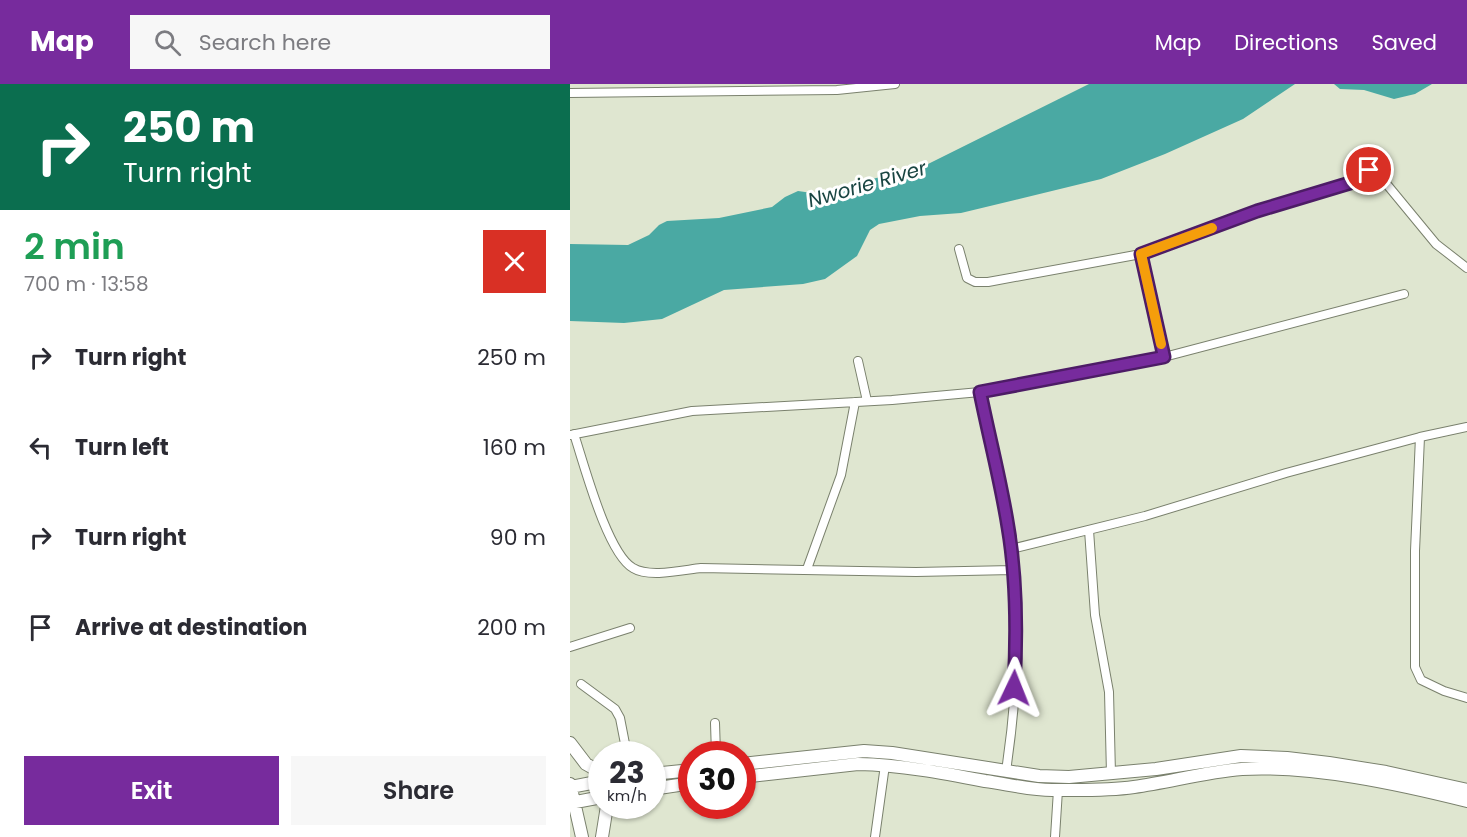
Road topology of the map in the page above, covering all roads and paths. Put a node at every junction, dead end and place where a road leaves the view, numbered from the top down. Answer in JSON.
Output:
{"nodes":[{"id":1,"x":895,"y":84,"type":"edge"},
{"id":2,"x":755,"y":87,"type":"edge"},
{"id":3,"x":648,"y":88,"type":"edge"},
{"id":4,"x":570,"y":93,"type":"edge"},
{"id":5,"x":959,"y":249,"type":"dead end"},
{"id":6,"x":1141,"y":254,"type":"junction"},
{"id":7,"x":1467,"y":268,"type":"edge"},
{"id":8,"x":1404,"y":294,"type":"dead end"},
{"id":9,"x":1164,"y":357,"type":"junction"},
{"id":10,"x":858,"y":361,"type":"dead end"},
{"id":11,"x":980,"y":392,"type":"junction"},
{"id":12,"x":867,"y":401,"type":"junction"},
{"id":13,"x":855,"y":402,"type":"junction"},
{"id":14,"x":1467,"y":427,"type":"edge"},
{"id":15,"x":572,"y":434,"type":"edge"},
{"id":16,"x":1420,"y":437,"type":"junction"},
{"id":17,"x":1089,"y":530,"type":"junction"},
{"id":18,"x":1011,"y":549,"type":"junction"},
{"id":19,"x":807,"y":569,"type":"junction"},
{"id":20,"x":1014,"y":570,"type":"junction"},
{"id":21,"x":630,"y":628,"type":"dead end"},
{"id":22,"x":570,"y":647,"type":"edge"},
{"id":23,"x":581,"y":684,"type":"dead end"},
{"id":24,"x":1467,"y":698,"type":"edge"},
{"id":25,"x":715,"y":723,"type":"dead end"},
{"id":26,"x":624,"y":741,"type":"edge"},
{"id":27,"x":716,"y":741,"type":"edge"},
{"id":28,"x":570,"y":743,"type":"edge"},
{"id":29,"x":756,"y":763,"type":"edge"},
{"id":30,"x":588,"y":765,"type":"edge"},
{"id":31,"x":885,"y":765,"type":"junction"},
{"id":32,"x":1006,"y":771,"type":"junction"},
{"id":33,"x":1111,"y":774,"type":"junction"},
{"id":34,"x":756,"y":775,"type":"edge"},
{"id":35,"x":588,"y":783,"type":"edge"},
{"id":36,"x":570,"y":786,"type":"edge"},
{"id":37,"x":1058,"y":790,"type":"junction"},
{"id":38,"x":1467,"y":790,"type":"edge"},
{"id":39,"x":588,"y":800,"type":"edge"},
{"id":40,"x":1467,"y":801,"type":"edge"},
{"id":41,"x":572,"y":803,"type":"edge"},
{"id":42,"x":605,"y":819,"type":"edge"},
{"id":43,"x":582,"y":837,"type":"edge"},
{"id":44,"x":602,"y":837,"type":"edge"},
{"id":45,"x":875,"y":837,"type":"edge"},
{"id":46,"x":1055,"y":837,"type":"edge"}],
"edges":[{"from":1,"to":2,"type":"street"},
{"from":2,"to":3,"type":"street"},
{"from":3,"to":4,"type":"street"},
{"from":5,"to":6,"type":"street"},
{"from":6,"to":7,"type":"street"},
{"from":6,"to":9,"type":"street"},
{"from":8,"to":9,"type":"street"},
{"from":9,"to":11,"type":"street"},
{"from":10,"to":12,"type":"street"},
{"from":11,"to":12,"type":"street"},
{"from":11,"to":18,"type":"street"},
{"from":12,"to":13,"type":"street"},
{"from":13,"to":15,"type":"street"},
{"from":13,"to":19,"type":"street"},
{"from":14,"to":16,"type":"street"},
{"from":15,"to":19,"type":"street"},
{"from":16,"to":17,"type":"street"},
{"from":16,"to":24,"type":"street"},
{"from":17,"to":18,"type":"street"},
{"from":17,"to":33,"type":"street"},
{"from":18,"to":20,"type":"street"},
{"from":19,"to":20,"type":"street"},
{"from":20,"to":32,"type":"street"},
{"from":21,"to":22,"type":"street"},
{"from":23,"to":26,"type":"street"},
{"from":25,"to":27,"type":"street"},
{"from":28,"to":30,"type":"main road"},
{"from":29,"to":32,"type":"main road"},
{"from":31,"to":34,"type":"main road"},
{"from":31,"to":37,"type":"main road"},
{"from":31,"to":45,"type":"street"},
{"from":32,"to":33,"type":"main road"},
{"from":33,"to":38,"type":"main road"},
{"from":35,"to":36,"type":"main road"},
{"from":36,"to":41,"type":"main road"},
{"from":37,"to":40,"type":"main road"},
{"from":37,"to":46,"type":"street"},
{"from":39,"to":41,"type":"main road"},
{"from":41,"to":43,"type":"main road"},
{"from":42,"to":44,"type":"main road"}]}
